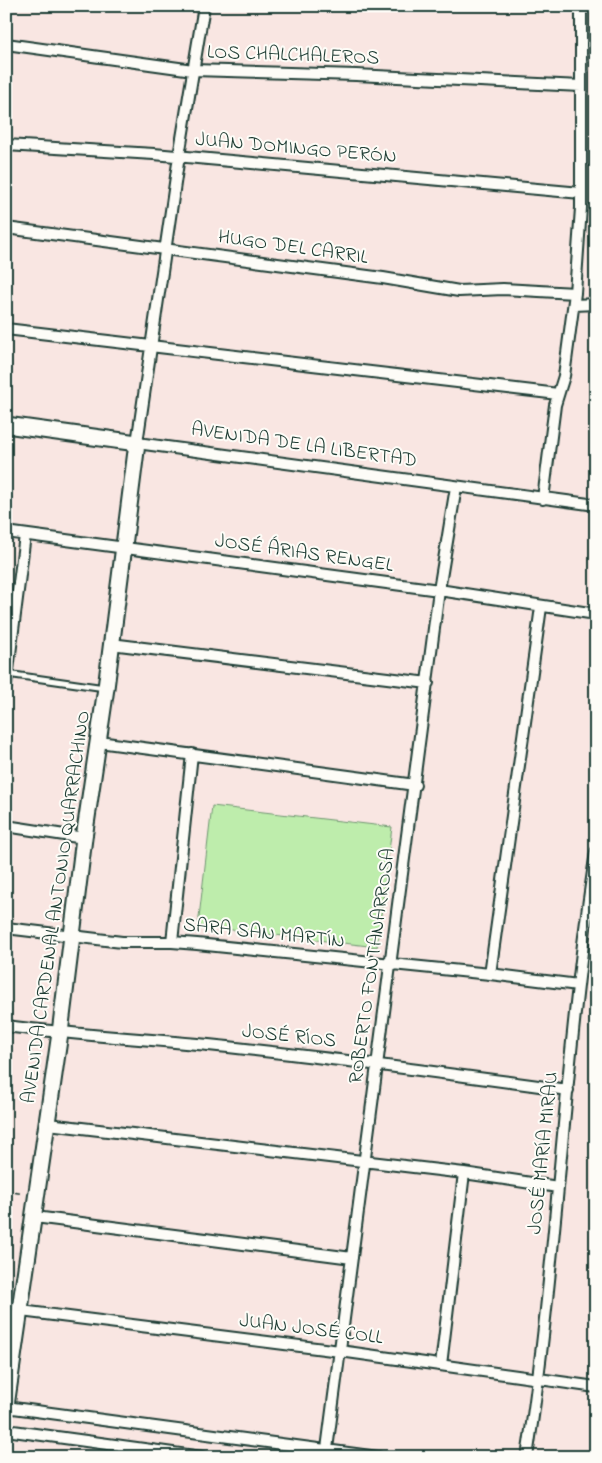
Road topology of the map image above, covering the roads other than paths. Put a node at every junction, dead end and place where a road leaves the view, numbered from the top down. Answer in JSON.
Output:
{"nodes":[{"id":1,"x":204,"y":6,"type":"edge"},
{"id":2,"x":581,"y":6,"type":"edge"},
{"id":3,"x":6,"y":44,"type":"edge"},
{"id":4,"x":193,"y":70,"type":"junction"},
{"id":5,"x":581,"y":86,"type":"junction"},
{"id":6,"x":6,"y":145,"type":"edge"},
{"id":7,"x":179,"y":156,"type":"junction"},
{"id":8,"x":581,"y":193,"type":"junction"},
{"id":9,"x":6,"y":228,"type":"edge"},
{"id":10,"x":166,"y":248,"type":"junction"},
{"id":11,"x":576,"y":293,"type":"junction"},
{"id":12,"x":596,"y":304,"type":"edge"},
{"id":13,"x":574,"y":305,"type":"junction"},
{"id":14,"x":6,"y":329,"type":"edge"},
{"id":15,"x":151,"y":347,"type":"junction"},
{"id":16,"x":558,"y":394,"type":"junction"},
{"id":17,"x":6,"y":425,"type":"edge"},
{"id":18,"x":137,"y":443,"type":"junction"},
{"id":19,"x":456,"y":487,"type":"junction"},
{"id":20,"x":543,"y":499,"type":"junction"},
{"id":21,"x":596,"y":505,"type":"edge"},
{"id":22,"x":6,"y":532,"type":"edge"},
{"id":23,"x":25,"y":535,"type":"junction"},
{"id":24,"x":123,"y":548,"type":"junction"},
{"id":25,"x":440,"y":590,"type":"junction"},
{"id":26,"x":541,"y":606,"type":"junction"},
{"id":27,"x":596,"y":614,"type":"edge"},
{"id":28,"x":111,"y":644,"type":"junction"},
{"id":29,"x":7,"y":674,"type":"edge"},
{"id":30,"x":428,"y":683,"type":"junction"},
{"id":31,"x":6,"y":686,"type":"edge"},
{"id":32,"x":106,"y":688,"type":"junction"},
{"id":33,"x":99,"y":742,"type":"junction"},
{"id":34,"x":192,"y":754,"type":"junction"},
{"id":35,"x":415,"y":785,"type":"junction"},
{"id":36,"x":6,"y":826,"type":"edge"},
{"id":37,"x":84,"y":838,"type":"junction"},
{"id":38,"x":596,"y":852,"type":"edge"},
{"id":39,"x":6,"y":928,"type":"edge"},
{"id":40,"x":72,"y":937,"type":"junction"},
{"id":41,"x":172,"y":942,"type":"junction"},
{"id":42,"x":390,"y":964,"type":"junction"},
{"id":43,"x":490,"y":974,"type":"junction"},
{"id":44,"x":578,"y":985,"type":"junction"},
{"id":45,"x":6,"y":1026,"type":"edge"},
{"id":46,"x":60,"y":1033,"type":"junction"},
{"id":47,"x":378,"y":1064,"type":"junction"},
{"id":48,"x":568,"y":1090,"type":"junction"},
{"id":49,"x":48,"y":1124,"type":"junction"},
{"id":50,"x":365,"y":1161,"type":"junction"},
{"id":51,"x":464,"y":1173,"type":"junction"},
{"id":52,"x":558,"y":1187,"type":"junction"},
{"id":53,"x":35,"y":1217,"type":"junction"},
{"id":54,"x":352,"y":1258,"type":"junction"},
{"id":55,"x":21,"y":1311,"type":"junction"},
{"id":56,"x":340,"y":1351,"type":"junction"},
{"id":57,"x":441,"y":1365,"type":"junction"},
{"id":58,"x":539,"y":1380,"type":"junction"},
{"id":59,"x":596,"y":1387,"type":"edge"},
{"id":60,"x":6,"y":1407,"type":"edge"},
{"id":61,"x":6,"y":1430,"type":"edge"},
{"id":62,"x":328,"y":1449,"type":"junction"},
{"id":63,"x":202,"y":1457,"type":"edge"},
{"id":64,"x":378,"y":1457,"type":"edge"},
{"id":65,"x":527,"y":1457,"type":"edge"}],
"edges":[{"from":1,"to":4,"type":"street"},
{"from":2,"to":5,"type":"street"},
{"from":3,"to":4,"type":"street","name":"LOS CHALCHALEROS"},
{"from":4,"to":5,"type":"street","name":"LOS CHALCHALEROS"},
{"from":4,"to":7,"type":"street"},
{"from":5,"to":8,"type":"street"},
{"from":6,"to":7,"type":"street","name":"JUAN DOMINGO PERÓN"},
{"from":7,"to":8,"type":"street","name":"JUAN DOMINGO PERÓN"},
{"from":7,"to":10,"type":"street"},
{"from":8,"to":11,"type":"street"},
{"from":9,"to":10,"type":"street","name":"HUGO DEL CARRIL"},
{"from":10,"to":11,"type":"street","name":"HUGO DEL CARRIL"},
{"from":10,"to":15,"type":"street"},
{"from":11,"to":13,"type":"street"},
{"from":12,"to":13,"type":"street"},
{"from":13,"to":16,"type":"street"},
{"from":14,"to":15,"type":"street"},
{"from":15,"to":16,"type":"street"},
{"from":15,"to":18,"type":"street"},
{"from":16,"to":20,"type":"street"},
{"from":17,"to":18,"type":"street","name":"AVENIDA DE LA LIBERTAD"},
{"from":18,"to":19,"type":"street","name":"AVENIDA DE LA LIBERTAD"},
{"from":18,"to":24,"type":"street","name":"AVENIDA CARDENAL ANTONIO QUARRACHINO"},
{"from":19,"to":20,"type":"street","name":"AVENIDA DE LA LIBERTAD"},
{"from":19,"to":25,"type":"street","name":"ROBERTO FONTANARROSA"},
{"from":20,"to":21,"type":"street","name":"AVENIDA DE LA LIBERTAD"},
{"from":22,"to":23,"type":"street","name":"JOSÉ ÁRIAS RENGEL"},
{"from":23,"to":24,"type":"street","name":"JOSÉ ÁRIAS RENGEL"},
{"from":23,"to":29,"type":"street"},
{"from":24,"to":25,"type":"street","name":"JOSÉ ÁRIAS RENGEL"},
{"from":24,"to":28,"type":"street","name":"AVENIDA CARDENAL ANTONIO QUARRACHINO"},
{"from":25,"to":26,"type":"street","name":"JOSÉ ÁRIAS RENGEL"},
{"from":25,"to":30,"type":"street","name":"ROBERTO FONTANARROSA"},
{"from":26,"to":27,"type":"street","name":"JOSÉ ÁRIAS RENGEL"},
{"from":26,"to":43,"type":"street"},
{"from":28,"to":30,"type":"street"},
{"from":28,"to":32,"type":"street","name":"AVENIDA CARDENAL ANTONIO QUARRACHINO"},
{"from":29,"to":31,"type":"street"},
{"from":29,"to":32,"type":"lane"},
{"from":30,"to":35,"type":"street","name":"ROBERTO FONTANARROSA"},
{"from":32,"to":33,"type":"street","name":"AVENIDA CARDENAL ANTONIO QUARRACHINO"},
{"from":33,"to":34,"type":"street"},
{"from":33,"to":37,"type":"street","name":"AVENIDA CARDENAL ANTONIO QUARRACHINO"},
{"from":34,"to":35,"type":"street"},
{"from":34,"to":41,"type":"street"},
{"from":35,"to":42,"type":"street","name":"ROBERTO FONTANARROSA"},
{"from":36,"to":37,"type":"street"},
{"from":37,"to":40,"type":"street","name":"AVENIDA CARDENAL ANTONIO QUARRACHINO"},
{"from":38,"to":44,"type":"street","name":"JOSÉ MARÍA MIRAU"},
{"from":39,"to":40,"type":"street","name":"SARA SAN MARTÍN"},
{"from":40,"to":41,"type":"street","name":"SARA SAN MARTÍN"},
{"from":40,"to":46,"type":"street","name":"AVENIDA CARDENAL ANTONIO QUARRACHINO"},
{"from":41,"to":42,"type":"street","name":"SARA SAN MARTÍN"},
{"from":42,"to":43,"type":"street","name":"SARA SAN MARTÍN"},
{"from":42,"to":47,"type":"street","name":"ROBERTO FONTANARROSA"},
{"from":43,"to":44,"type":"street","name":"SARA SAN MARTÍN"},
{"from":44,"to":48,"type":"street","name":"JOSÉ MARÍA MIRAU"},
{"from":45,"to":46,"type":"street","name":"JOSÉ RÍOS"},
{"from":46,"to":47,"type":"street","name":"JOSÉ RÍOS"},
{"from":46,"to":49,"type":"street","name":"AVENIDA CARDENAL ANTONIO QUARRACHINO"},
{"from":47,"to":48,"type":"street","name":"JOSÉ RÍOS"},
{"from":47,"to":50,"type":"street","name":"ROBERTO FONTANARROSA"},
{"from":48,"to":52,"type":"street","name":"JOSÉ MARÍA MIRAU"},
{"from":49,"to":50,"type":"street"},
{"from":49,"to":53,"type":"street","name":"AVENIDA CARDENAL ANTONIO QUARRACHINO"},
{"from":50,"to":51,"type":"street"},
{"from":50,"to":54,"type":"street","name":"ROBERTO FONTANARROSA"},
{"from":51,"to":52,"type":"street"},
{"from":51,"to":57,"type":"street"},
{"from":52,"to":58,"type":"street","name":"JOSÉ MARÍA MIRAU"},
{"from":53,"to":54,"type":"street"},
{"from":53,"to":55,"type":"street","name":"AVENIDA CARDENAL ANTONIO QUARRACHINO"},
{"from":54,"to":56,"type":"street","name":"ROBERTO FONTANARROSA"},
{"from":55,"to":56,"type":"street","name":"JUAN JOSÉ COLL"},
{"from":55,"to":60,"type":"street","name":"AVENIDA CARDENAL ANTONIO QUARRACHINO"},
{"from":56,"to":57,"type":"street","name":"JUAN JOSÉ COLL"},
{"from":56,"to":62,"type":"street","name":"ROBERTO FONTANARROSA"},
{"from":57,"to":58,"type":"street","name":"JUAN JOSÉ COLL"},
{"from":58,"to":59,"type":"street","name":"JUAN JOSÉ COLL"},
{"from":58,"to":65,"type":"street","name":"JOSÉ MARÍA MIRAU"},
{"from":60,"to":62,"type":"street"},
{"from":61,"to":63,"type":"street"},
{"from":62,"to":64,"type":"street"}]}
